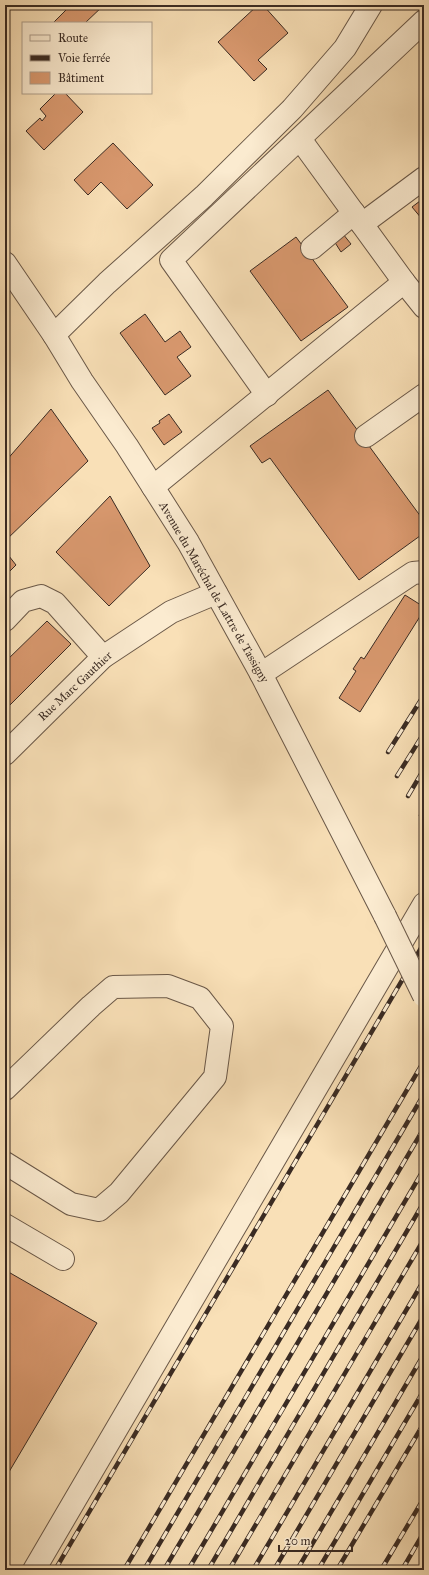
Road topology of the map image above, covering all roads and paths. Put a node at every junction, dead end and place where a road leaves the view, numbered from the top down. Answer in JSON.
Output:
{"nodes":[{"id":1,"x":371,"y":5,"type":"edge"},
{"id":2,"x":424,"y":21,"type":"edge"},
{"id":3,"x":300,"y":139,"type":"junction"},
{"id":4,"x":424,"y":178,"type":"edge"},
{"id":5,"x":358,"y":218,"type":"junction"},
{"id":6,"x":312,"y":248,"type":"dead end"},
{"id":7,"x":5,"y":263,"type":"edge"},
{"id":8,"x":416,"y":291,"type":"edge"},
{"id":9,"x":54,"y":335,"type":"junction"},
{"id":10,"x":267,"y":395,"type":"junction"},
{"id":11,"x":424,"y":395,"type":"edge"},
{"id":12,"x":366,"y":436,"type":"dead end"},
{"id":13,"x":153,"y":487,"type":"junction"},
{"id":14,"x":424,"y":572,"type":"edge"},
{"id":15,"x":216,"y":593,"type":"junction"},
{"id":16,"x":5,"y":620,"type":"edge"},
{"id":17,"x":103,"y":657,"type":"junction"},
{"id":18,"x":261,"y":674,"type":"junction"},
{"id":19,"x":5,"y":754,"type":"edge"},
{"id":20,"x":424,"y":904,"type":"edge"},
{"id":21,"x":424,"y":996,"type":"edge"},
{"id":22,"x":5,"y":1089,"type":"edge"},
{"id":23,"x":5,"y":1163,"type":"edge"},
{"id":24,"x":5,"y":1225,"type":"edge"},
{"id":25,"x":63,"y":1259,"type":"dead end"},
{"id":26,"x":34,"y":1570,"type":"edge"}],
"edges":[{"from":1,"to":9,"type":"street"},
{"from":2,"to":3,"type":"street"},
{"from":3,"to":5,"type":"street"},
{"from":3,"to":10,"type":"street"},
{"from":4,"to":5,"type":"street"},
{"from":5,"to":6,"type":"street"},
{"from":5,"to":8,"type":"street"},
{"from":7,"to":9,"type":"street","name":"Avenue du Maréchal de Lattre de Tassigny"},
{"from":8,"to":10,"type":"street"},
{"from":9,"to":13,"type":"street","name":"Avenue du Maréchal de Lattre de Tassigny"},
{"from":10,"to":13,"type":"street"},
{"from":11,"to":12,"type":"street"},
{"from":13,"to":15,"type":"street","name":"Avenue du Maréchal de Lattre de Tassigny"},
{"from":14,"to":18,"type":"street"},
{"from":15,"to":17,"type":"street","name":"Rue Marc Gauthier"},
{"from":15,"to":18,"type":"street","name":"Avenue du Maréchal de Lattre de Tassigny"},
{"from":16,"to":17,"type":"street"},
{"from":17,"to":19,"type":"street","name":"Rue Marc Gauthier"},
{"from":18,"to":21,"type":"street","name":"Avenue du Maréchal de Lattre de Tassigny","bridge":true},
{"from":20,"to":26,"type":"street"},
{"from":22,"to":23,"type":"street"},
{"from":24,"to":25,"type":"street"}]}
